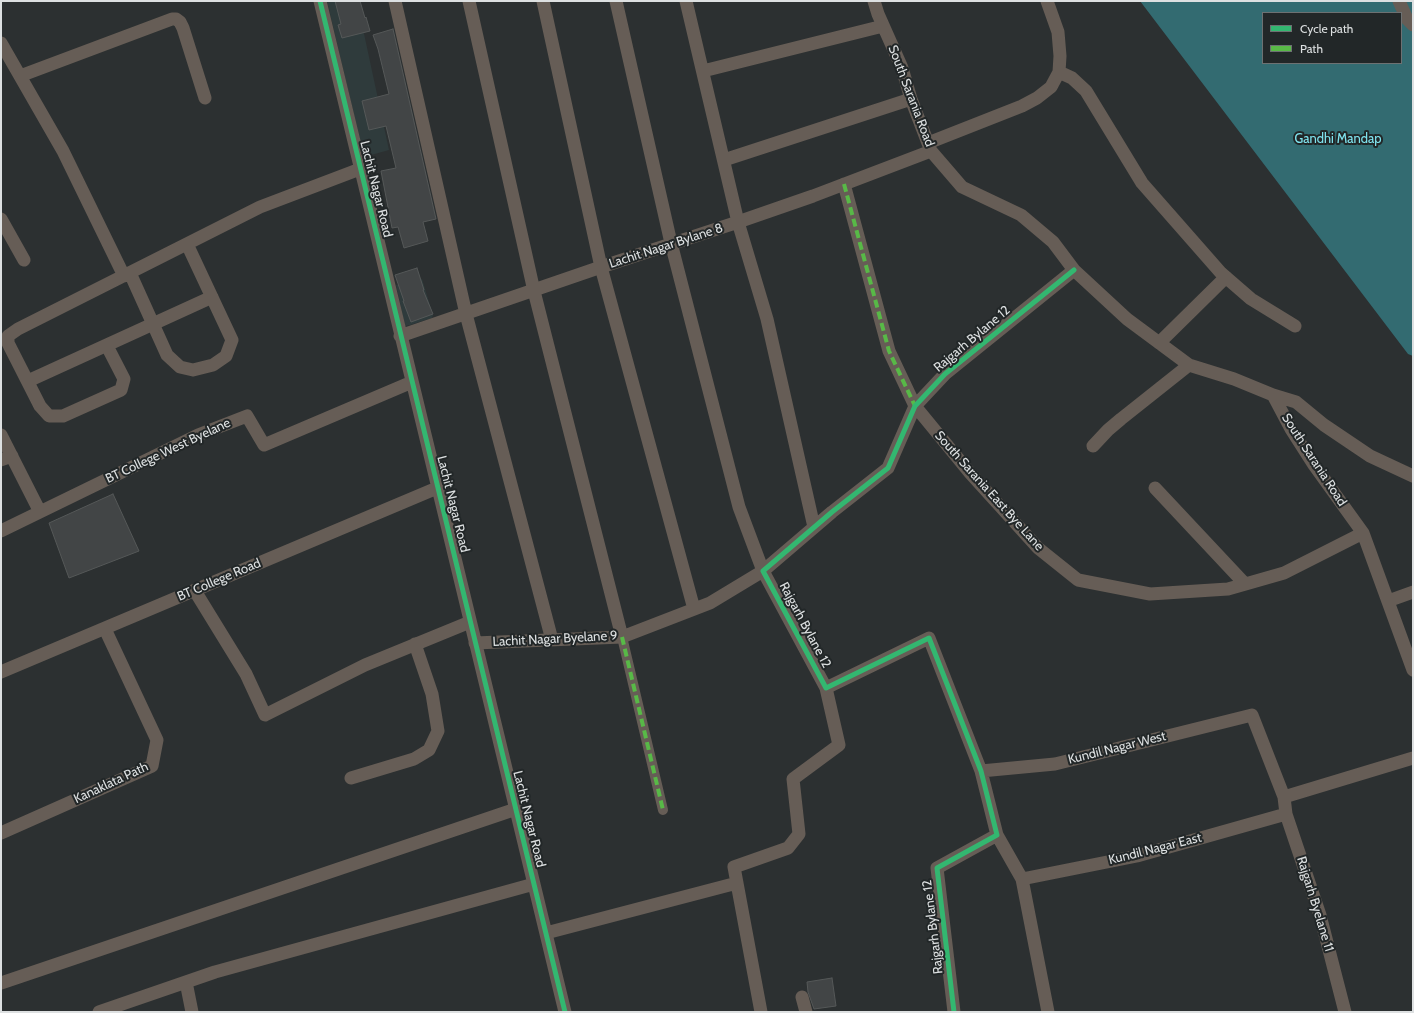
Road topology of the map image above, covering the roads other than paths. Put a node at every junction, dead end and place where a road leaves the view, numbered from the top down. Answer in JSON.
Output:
{"nodes":[{"id":1,"x":320,"y":1,"type":"edge"},
{"id":2,"x":395,"y":1,"type":"edge"},
{"id":3,"x":469,"y":1,"type":"edge"},
{"id":4,"x":543,"y":1,"type":"edge"},
{"id":5,"x":616,"y":1,"type":"edge"},
{"id":6,"x":686,"y":1,"type":"edge"},
{"id":7,"x":874,"y":1,"type":"edge"},
{"id":8,"x":1047,"y":1,"type":"edge"},
{"id":9,"x":1399,"y":1,"type":"edge"},
{"id":10,"x":1413,"y":25,"type":"edge"},
{"id":11,"x":883,"y":26,"type":"junction"},
{"id":12,"x":1,"y":43,"type":"edge"},
{"id":13,"x":703,"y":71,"type":"junction"},
{"id":14,"x":1059,"y":72,"type":"junction"},
{"id":15,"x":20,"y":76,"type":"junction"},
{"id":16,"x":205,"y":98,"type":"dead end"},
{"id":17,"x":911,"y":99,"type":"junction"},
{"id":18,"x":929,"y":147,"type":"junction"},
{"id":19,"x":724,"y":160,"type":"junction"},
{"id":20,"x":360,"y":169,"type":"junction"},
{"id":21,"x":844,"y":184,"type":"junction"},
{"id":22,"x":1,"y":219,"type":"edge"},
{"id":23,"x":738,"y":222,"type":"junction"},
{"id":24,"x":672,"y":243,"type":"junction"},
{"id":25,"x":187,"y":244,"type":"junction"},
{"id":26,"x":24,"y":260,"type":"dead end"},
{"id":27,"x":601,"y":267,"type":"junction"},
{"id":28,"x":1074,"y":270,"type":"junction"},
{"id":29,"x":127,"y":274,"type":"junction"},
{"id":30,"x":1226,"y":277,"type":"junction"},
{"id":31,"x":534,"y":291,"type":"junction"},
{"id":32,"x":212,"y":298,"type":"junction"},
{"id":33,"x":466,"y":314,"type":"junction"},
{"id":34,"x":154,"y":325,"type":"junction"},
{"id":35,"x":1295,"y":326,"type":"dead end"},
{"id":36,"x":400,"y":336,"type":"junction"},
{"id":37,"x":1159,"y":343,"type":"junction"},
{"id":38,"x":107,"y":346,"type":"junction"},
{"id":39,"x":1189,"y":365,"type":"junction"},
{"id":40,"x":28,"y":381,"type":"junction"},
{"id":41,"x":412,"y":382,"type":"junction"},
{"id":42,"x":1273,"y":395,"type":"junction"},
{"id":43,"x":915,"y":406,"type":"junction"},
{"id":44,"x":1,"y":435,"type":"edge"},
{"id":45,"x":1094,"y":446,"type":"dead end"},
{"id":46,"x":6,"y":458,"type":"edge"},
{"id":47,"x":1413,"y":476,"type":"edge"},
{"id":48,"x":437,"y":488,"type":"junction"},
{"id":49,"x":1155,"y":488,"type":"dead end"},
{"id":50,"x":40,"y":512,"type":"junction"},
{"id":51,"x":814,"y":527,"type":"junction"},
{"id":52,"x":1,"y":531,"type":"edge"},
{"id":53,"x":1363,"y":533,"type":"junction"},
{"id":54,"x":763,"y":570,"type":"junction"},
{"id":55,"x":1245,"y":584,"type":"junction"},
{"id":56,"x":194,"y":591,"type":"junction"},
{"id":57,"x":1413,"y":592,"type":"edge"},
{"id":58,"x":1388,"y":601,"type":"junction"},
{"id":59,"x":694,"y":609,"type":"junction"},
{"id":60,"x":470,"y":622,"type":"junction"},
{"id":61,"x":105,"y":629,"type":"junction"},
{"id":62,"x":622,"y":637,"type":"junction"},
{"id":63,"x":552,"y":640,"type":"junction"},
{"id":64,"x":475,"y":643,"type":"junction"},
{"id":65,"x":415,"y":644,"type":"junction"},
{"id":66,"x":1413,"y":670,"type":"edge"},
{"id":67,"x":1,"y":672,"type":"edge"},
{"id":68,"x":826,"y":688,"type":"junction"},
{"id":69,"x":1252,"y":715,"type":"joint"},
{"id":70,"x":1413,"y":758,"type":"edge"},
{"id":71,"x":981,"y":771,"type":"junction"},
{"id":72,"x":350,"y":778,"type":"dead end"},
{"id":73,"x":1284,"y":797,"type":"junction"},
{"id":74,"x":516,"y":809,"type":"junction"},
{"id":75,"x":663,"y":810,"type":"dead end"},
{"id":76,"x":1286,"y":814,"type":"junction"},
{"id":77,"x":1,"y":833,"type":"edge"},
{"id":78,"x":997,"y":835,"type":"junction"},
{"id":79,"x":1022,"y":879,"type":"junction"},
{"id":80,"x":737,"y":883,"type":"junction"},
{"id":81,"x":534,"y":884,"type":"junction"},
{"id":82,"x":546,"y":933,"type":"junction"},
{"id":83,"x":1,"y":982,"type":"edge"},
{"id":84,"x":186,"y":982,"type":"junction"},
{"id":85,"x":802,"y":997,"type":"dead end"},
{"id":86,"x":99,"y":1012,"type":"edge"},
{"id":87,"x":192,"y":1012,"type":"edge"},
{"id":88,"x":565,"y":1012,"type":"edge"},
{"id":89,"x":761,"y":1012,"type":"edge"},
{"id":90,"x":806,"y":1012,"type":"edge"},
{"id":91,"x":954,"y":1012,"type":"edge"},
{"id":92,"x":1048,"y":1012,"type":"edge"},
{"id":93,"x":1345,"y":1012,"type":"edge"}],
"edges":[{"from":1,"to":20,"type":"street","name":"Lachit Nagar Road"},
{"from":2,"to":33,"type":"street"},
{"from":3,"to":31,"type":"street"},
{"from":4,"to":27,"type":"street"},
{"from":5,"to":24,"type":"street"},
{"from":6,"to":13,"type":"street"},
{"from":7,"to":11,"type":"street","name":"South Sarania Road"},
{"from":8,"to":14,"type":"street"},
{"from":9,"to":10,"type":"street"},
{"from":11,"to":13,"type":"street"},
{"from":11,"to":17,"type":"street","name":"South Sarania Road"},
{"from":12,"to":15,"type":"street"},
{"from":13,"to":19,"type":"street"},
{"from":14,"to":18,"type":"street","name":"Lachit Nagar Bylane 8"},
{"from":14,"to":30,"type":"street"},
{"from":15,"to":16,"type":"street"},
{"from":15,"to":29,"type":"street"},
{"from":17,"to":18,"type":"street","name":"South Sarania Road"},
{"from":17,"to":19,"type":"street"},
{"from":18,"to":21,"type":"street","name":"Lachit Nagar Bylane 8"},
{"from":18,"to":28,"type":"street","name":"South Sarania Road"},
{"from":19,"to":23,"type":"street"},
{"from":20,"to":25,"type":"street"},
{"from":20,"to":36,"type":"street","name":"Lachit Nagar Road"},
{"from":21,"to":23,"type":"street","name":"Lachit Nagar Bylane 8"},
{"from":21,"to":43,"type":"street","name":"South Sarania East Bye Lane"},
{"from":22,"to":26,"type":"street"},
{"from":23,"to":24,"type":"street","name":"Lachit Nagar Bylane 8"},
{"from":23,"to":51,"type":"street"},
{"from":24,"to":27,"type":"street","name":"Lachit Nagar Bylane 8"},
{"from":24,"to":54,"type":"street"},
{"from":25,"to":29,"type":"street"},
{"from":25,"to":32,"type":"street"},
{"from":27,"to":31,"type":"street","name":"Lachit Nagar Bylane 8"},
{"from":27,"to":59,"type":"street"},
{"from":28,"to":37,"type":"street","name":"South Sarania Road"},
{"from":28,"to":43,"type":"street","name":"Rajgarh Bylane 12"},
{"from":29,"to":34,"type":"street"},
{"from":29,"to":40,"type":"street"},
{"from":30,"to":35,"type":"street"},
{"from":30,"to":37,"type":"street"},
{"from":31,"to":33,"type":"street","name":"Lachit Nagar Bylane 8"},
{"from":31,"to":62,"type":"street"},
{"from":32,"to":34,"type":"street"},
{"from":32,"to":34,"type":"street"},
{"from":33,"to":36,"type":"street","name":"Lachit Nagar Bylane 8"},
{"from":33,"to":63,"type":"street"},
{"from":34,"to":38,"type":"street"},
{"from":36,"to":41,"type":"street","name":"Lachit Nagar Road"},
{"from":37,"to":39,"type":"street","name":"South Sarania Road"},
{"from":38,"to":40,"type":"street"},
{"from":38,"to":40,"type":"street"},
{"from":39,"to":42,"type":"street","name":"South Sarania Road"},
{"from":39,"to":45,"type":"street"},
{"from":41,"to":48,"type":"street","name":"Lachit Nagar Road"},
{"from":41,"to":50,"type":"street","name":"BT College West Byelane"},
{"from":42,"to":47,"type":"street"},
{"from":42,"to":53,"type":"street","name":"South Sarania Road"},
{"from":43,"to":51,"type":"street","name":"Rajgarh Bylane 12"},
{"from":43,"to":55,"type":"street","name":"South Sarania East Bye Lane"},
{"from":44,"to":46,"type":"street"},
{"from":46,"to":50,"type":"street"},
{"from":48,"to":56,"type":"street","name":"BT College Road"},
{"from":48,"to":60,"type":"street","name":"Lachit Nagar Road"},
{"from":49,"to":55,"type":"street"},
{"from":50,"to":52,"type":"street","name":"BT College West Byelane"},
{"from":51,"to":54,"type":"street","name":"Rajgarh Bylane 12"},
{"from":53,"to":55,"type":"street","name":"South Sarania East Bye Lane"},
{"from":53,"to":58,"type":"street","name":"South Sarania Road"},
{"from":54,"to":59,"type":"street","name":"Lachit Nagar Byelane 9"},
{"from":54,"to":68,"type":"street","name":"Rajgarh Bylane 12"},
{"from":56,"to":61,"type":"street","name":"BT College Road"},
{"from":56,"to":65,"type":"street"},
{"from":57,"to":58,"type":"street"},
{"from":58,"to":66,"type":"street","name":"South Sarania Road"},
{"from":59,"to":62,"type":"street","name":"Lachit Nagar Byelane 9"},
{"from":60,"to":64,"type":"street","name":"Lachit Nagar Road"},
{"from":60,"to":65,"type":"street"},
{"from":61,"to":67,"type":"street","name":"BT College Road"},
{"from":61,"to":77,"type":"street","name":"Kanaklata Path"},
{"from":62,"to":63,"type":"street","name":"Lachit Nagar Byelane 9"},
{"from":62,"to":75,"type":"street"},
{"from":63,"to":64,"type":"street","name":"Lachit Nagar Byelane 9"},
{"from":64,"to":74,"type":"street","name":"Lachit Nagar Road"},
{"from":65,"to":72,"type":"street"},
{"from":68,"to":71,"type":"street","name":"Rajgarh Bylane 12"},
{"from":68,"to":80,"type":"street"},
{"from":69,"to":71,"type":"street","name":"Kundil Nagar West"},
{"from":69,"to":73,"type":"street","name":"Rajgarh Byelane 11"},
{"from":70,"to":73,"type":"street"},
{"from":71,"to":78,"type":"street","name":"Rajgarh Bylane 12"},
{"from":73,"to":76,"type":"street","name":"Rajgarh Byelane 11"},
{"from":74,"to":81,"type":"street","name":"Lachit Nagar Road"},
{"from":74,"to":83,"type":"street"},
{"from":76,"to":79,"type":"street","name":"Kundil Nagar East"},
{"from":76,"to":93,"type":"street","name":"Rajgarh Byelane 11"},
{"from":78,"to":79,"type":"street"},
{"from":78,"to":91,"type":"street","name":"Rajgarh Bylane 12"},
{"from":79,"to":92,"type":"street"},
{"from":80,"to":82,"type":"street"},
{"from":80,"to":89,"type":"street"},
{"from":81,"to":82,"type":"street","name":"Lachit Nagar Road"},
{"from":81,"to":84,"type":"street"},
{"from":82,"to":88,"type":"street","name":"Lachit Nagar Road"},
{"from":84,"to":86,"type":"street"},
{"from":84,"to":87,"type":"street"},
{"from":85,"to":90,"type":"street"}]}
